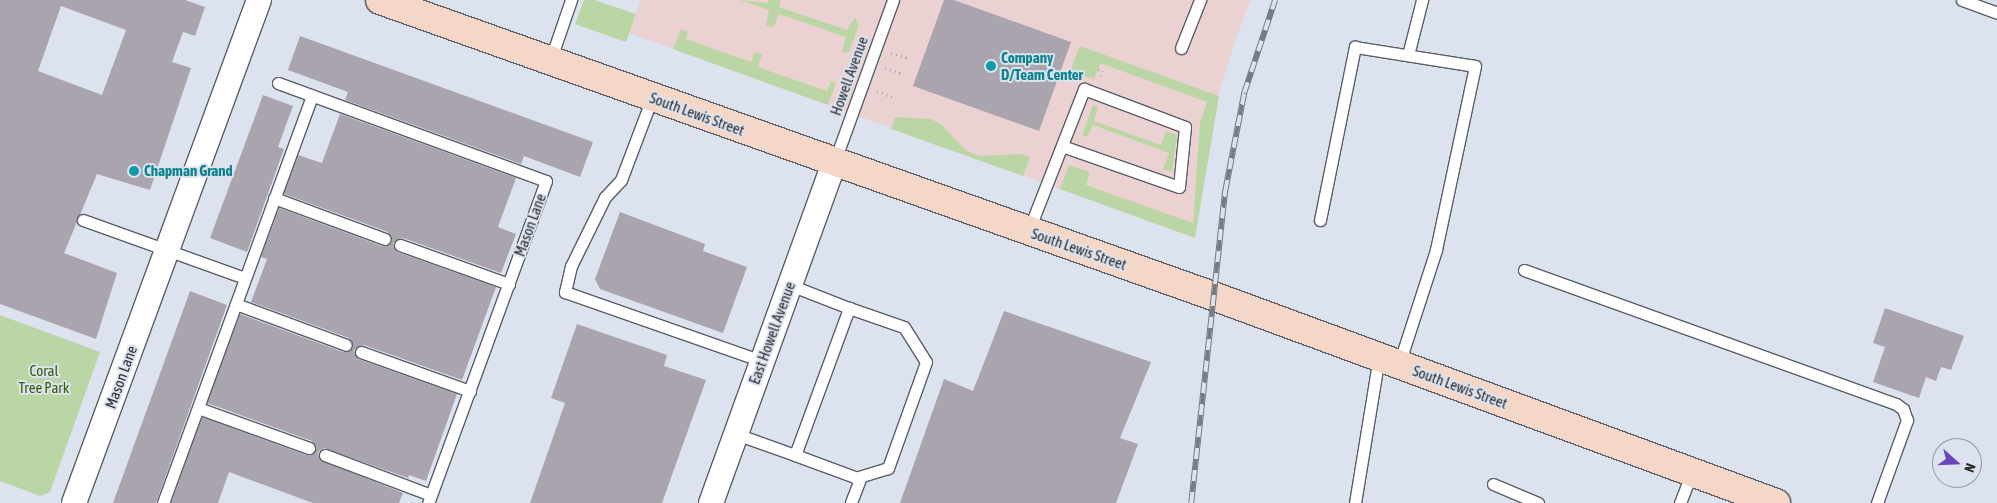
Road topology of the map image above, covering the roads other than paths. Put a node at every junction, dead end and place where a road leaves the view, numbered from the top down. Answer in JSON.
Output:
{"nodes":[{"id":1,"x":258,"y":0,"type":"edge"},
{"id":2,"x":380,"y":0,"type":"edge"},
{"id":3,"x":571,"y":0,"type":"edge"},
{"id":4,"x":893,"y":0,"type":"edge"},
{"id":5,"x":1200,"y":0,"type":"edge"},
{"id":6,"x":1422,"y":0,"type":"edge"},
{"id":7,"x":1962,"y":0,"type":"edge"},
{"id":8,"x":1997,"y":13,"type":"edge"},
{"id":9,"x":1180,"y":48,"type":"dead end"},
{"id":10,"x":1408,"y":55,"type":"junction"},
{"id":11,"x":550,"y":61,"type":"junction"},
{"id":12,"x":278,"y":83,"type":"dead end"},
{"id":13,"x":312,"y":95,"type":"junction"},
{"id":14,"x":652,"y":98,"type":"junction"},
{"id":15,"x":1062,"y":146,"type":"junction"},
{"id":16,"x":834,"y":163,"type":"junction"},
{"id":17,"x":274,"y":198,"type":"junction"},
{"id":18,"x":83,"y":220,"type":"dead end"},
{"id":19,"x":1320,"y":220,"type":"dead end"},
{"id":20,"x":1028,"y":232,"type":"junction"},
{"id":21,"x":385,"y":239,"type":"dead end"},
{"id":22,"x":400,"y":245,"type":"dead end"},
{"id":23,"x":168,"y":250,"type":"junction"},
{"id":24,"x":1524,"y":270,"type":"dead end"},
{"id":25,"x":245,"y":278,"type":"junction"},
{"id":26,"x":509,"y":284,"type":"junction"},
{"id":27,"x":790,"y":284,"type":"junction"},
{"id":28,"x":236,"y":304,"type":"junction"},
{"id":29,"x":849,"y":308,"type":"junction"},
{"id":30,"x":346,"y":345,"type":"dead end"},
{"id":31,"x":362,"y":352,"type":"dead end"},
{"id":32,"x":1389,"y":360,"type":"junction"},
{"id":33,"x":762,"y":361,"type":"junction"},
{"id":34,"x":470,"y":391,"type":"junction"},
{"id":35,"x":198,"y":408,"type":"junction"},
{"id":36,"x":736,"y":434,"type":"junction"},
{"id":37,"x":310,"y":448,"type":"dead end"},
{"id":38,"x":325,"y":455,"type":"dead end"},
{"id":39,"x":795,"y":455,"type":"junction"},
{"id":40,"x":1692,"y":472,"type":"junction"},
{"id":41,"x":856,"y":478,"type":"junction"},
{"id":42,"x":1493,"y":484,"type":"dead end"},
{"id":43,"x":430,"y":499,"type":"edge"},
{"id":44,"x":74,"y":503,"type":"edge"},
{"id":45,"x":163,"y":503,"type":"edge"},
{"id":46,"x":711,"y":503,"type":"edge"},
{"id":47,"x":851,"y":503,"type":"edge"},
{"id":48,"x":1355,"y":503,"type":"edge"},
{"id":49,"x":1538,"y":503,"type":"edge"},
{"id":50,"x":1680,"y":503,"type":"edge"},
{"id":51,"x":1776,"y":503,"type":"edge"},
{"id":52,"x":1877,"y":503,"type":"edge"}],
"edges":[{"from":1,"to":23,"type":"street","name":"Mason Lane"},
{"from":2,"to":11,"type":"main road","name":"South Lewis Street"},
{"from":3,"to":11,"type":"lane"},
{"from":4,"to":16,"type":"lane","name":"Howell Avenue"},
{"from":5,"to":9,"type":"lane"},
{"from":6,"to":10,"type":"lane"},
{"from":7,"to":8,"type":"lane"},
{"from":10,"to":19,"type":"lane"},
{"from":10,"to":32,"type":"lane"},
{"from":11,"to":14,"type":"main road","name":"South Lewis Street"},
{"from":12,"to":13,"type":"lane","name":"Mason Lane"},
{"from":13,"to":17,"type":"lane"},
{"from":13,"to":26,"type":"lane","name":"Mason Lane"},
{"from":14,"to":16,"type":"main road","name":"South Lewis Street"},
{"from":14,"to":33,"type":"lane"},
{"from":15,"to":15,"type":"lane"},
{"from":15,"to":20,"type":"lane"},
{"from":16,"to":20,"type":"main road","name":"South Lewis Street"},
{"from":16,"to":27,"type":"street","name":"East Howell Avenue"},
{"from":17,"to":21,"type":"lane"},
{"from":17,"to":25,"type":"lane"},
{"from":18,"to":23,"type":"lane"},
{"from":20,"to":32,"type":"main road","name":"South Lewis Street"},
{"from":22,"to":26,"type":"lane"},
{"from":23,"to":25,"type":"lane"},
{"from":23,"to":44,"type":"street","name":"Mason Lane"},
{"from":24,"to":52,"type":"lane"},
{"from":25,"to":28,"type":"lane"},
{"from":26,"to":34,"type":"lane","name":"Mason Lane"},
{"from":27,"to":29,"type":"lane"},
{"from":27,"to":33,"type":"street","name":"East Howell Avenue"},
{"from":28,"to":30,"type":"lane"},
{"from":28,"to":35,"type":"lane"},
{"from":29,"to":39,"type":"lane"},
{"from":29,"to":41,"type":"lane"},
{"from":31,"to":34,"type":"lane"},
{"from":32,"to":40,"type":"main road","name":"South Lewis Street"},
{"from":32,"to":48,"type":"lane"},
{"from":33,"to":36,"type":"street","name":"East Howell Avenue"},
{"from":34,"to":43,"type":"lane","name":"Mason Lane"},
{"from":35,"to":37,"type":"lane"},
{"from":35,"to":45,"type":"lane"},
{"from":36,"to":39,"type":"lane"},
{"from":36,"to":46,"type":"street","name":"East Howell Avenue"},
{"from":38,"to":43,"type":"lane"},
{"from":39,"to":41,"type":"lane"},
{"from":40,"to":50,"type":"lane"},
{"from":40,"to":51,"type":"main road","name":"South Lewis Street"},
{"from":41,"to":47,"type":"lane"},
{"from":42,"to":49,"type":"lane"}]}
